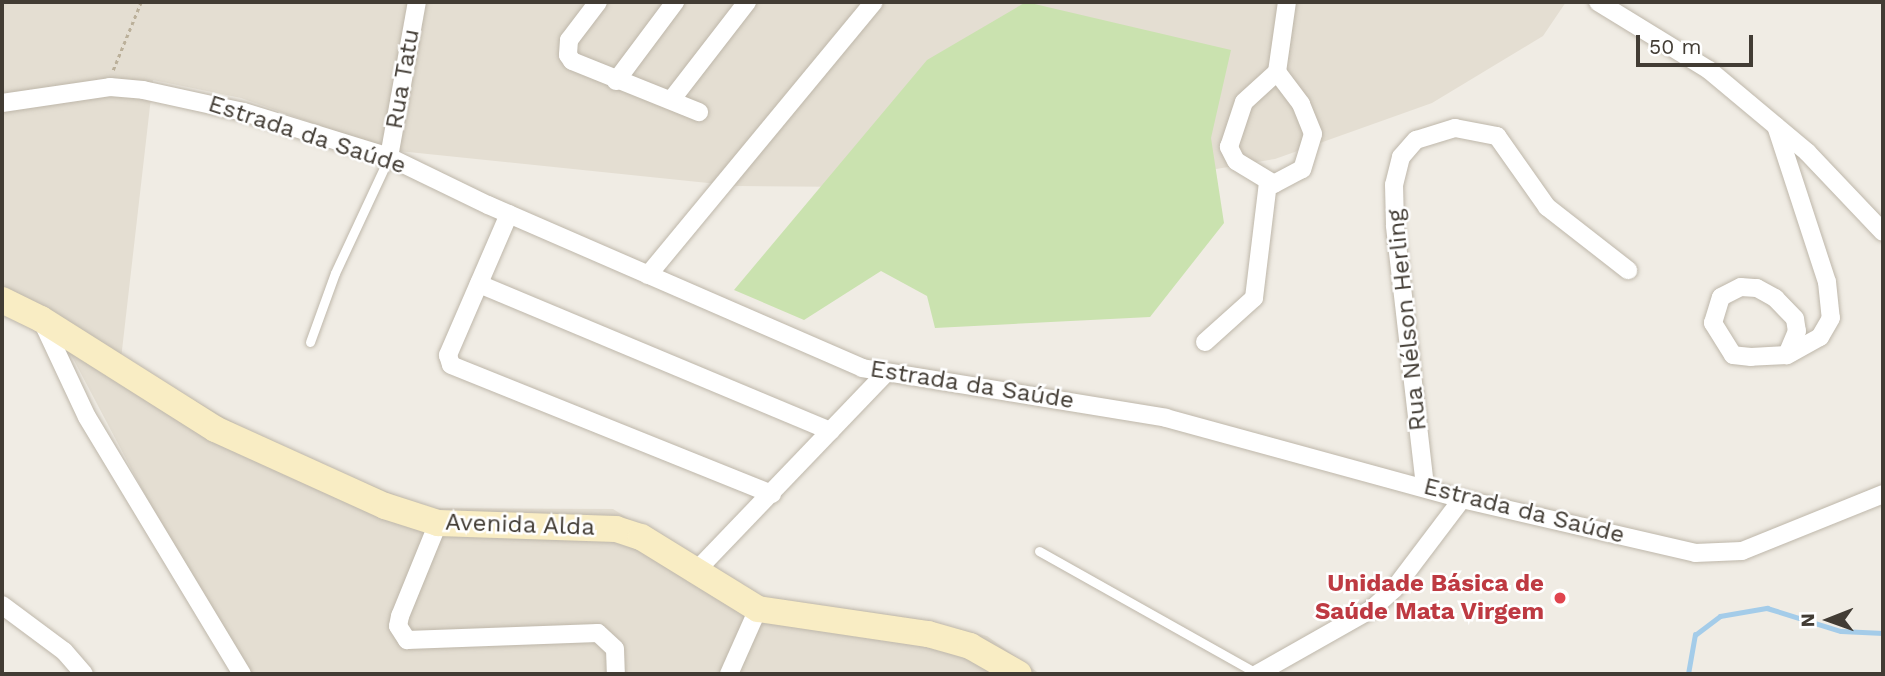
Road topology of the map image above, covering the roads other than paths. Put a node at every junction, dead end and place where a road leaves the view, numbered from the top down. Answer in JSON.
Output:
{"nodes":[{"id":1,"x":417,"y":2,"type":"edge"},
{"id":2,"x":598,"y":2,"type":"edge"},
{"id":3,"x":675,"y":2,"type":"edge"},
{"id":4,"x":747,"y":2,"type":"edge"},
{"id":5,"x":874,"y":2,"type":"edge"},
{"id":6,"x":1287,"y":2,"type":"edge"},
{"id":7,"x":1598,"y":2,"type":"edge"},
{"id":8,"x":1277,"y":72,"type":"junction"},
{"id":9,"x":616,"y":81,"type":"junction"},
{"id":10,"x":672,"y":99,"type":"junction"},
{"id":11,"x":2,"y":103,"type":"edge"},
{"id":12,"x":699,"y":112,"type":"dead end"},
{"id":13,"x":1776,"y":126,"type":"junction"},
{"id":14,"x":389,"y":157,"type":"junction"},
{"id":15,"x":1268,"y":182,"type":"junction"},
{"id":16,"x":509,"y":214,"type":"junction"},
{"id":17,"x":1883,"y":232,"type":"edge"},
{"id":18,"x":1628,"y":270,"type":"dead end"},
{"id":19,"x":648,"y":275,"type":"junction"},
{"id":20,"x":479,"y":284,"type":"junction"},
{"id":21,"x":2,"y":300,"type":"edge"},
{"id":22,"x":41,"y":319,"type":"junction"},
{"id":23,"x":310,"y":342,"type":"dead end"},
{"id":24,"x":1205,"y":342,"type":"dead end"},
{"id":25,"x":1787,"y":355,"type":"junction"},
{"id":26,"x":886,"y":374,"type":"junction"},
{"id":27,"x":831,"y":431,"type":"junction"},
{"id":28,"x":1425,"y":486,"type":"junction"},
{"id":29,"x":772,"y":494,"type":"junction"},
{"id":30,"x":1883,"y":494,"type":"edge"},
{"id":31,"x":1462,"y":499,"type":"junction"},
{"id":32,"x":438,"y":523,"type":"junction"},
{"id":33,"x":1039,"y":551,"type":"dead end"},
{"id":34,"x":696,"y":570,"type":"junction"},
{"id":35,"x":2,"y":605,"type":"edge"},
{"id":36,"x":758,"y":609,"type":"junction"},
{"id":37,"x":84,"y":674,"type":"edge"},
{"id":38,"x":242,"y":674,"type":"edge"},
{"id":39,"x":616,"y":674,"type":"edge"},
{"id":40,"x":729,"y":674,"type":"edge"},
{"id":41,"x":1019,"y":674,"type":"edge"},
{"id":42,"x":1257,"y":674,"type":"edge"}],
"edges":[{"from":1,"to":14,"type":"street","name":"Rua Tatu"},
{"from":2,"to":9,"type":"street"},
{"from":3,"to":9,"type":"street"},
{"from":4,"to":10,"type":"street"},
{"from":5,"to":19,"type":"street"},
{"from":6,"to":8,"type":"street"},
{"from":7,"to":13,"type":"street"},
{"from":8,"to":15,"type":"street"},
{"from":8,"to":15,"type":"street"},
{"from":9,"to":10,"type":"street"},
{"from":10,"to":12,"type":"street"},
{"from":11,"to":14,"type":"street","name":"Estrada da Saúde"},
{"from":13,"to":17,"type":"street"},
{"from":13,"to":25,"type":"street"},
{"from":14,"to":16,"type":"street","name":"Estrada da Saúde"},
{"from":14,"to":23,"type":"lane"},
{"from":15,"to":24,"type":"street"},
{"from":16,"to":19,"type":"street","name":"Estrada da Saúde"},
{"from":16,"to":20,"type":"street"},
{"from":18,"to":28,"type":"street","name":"Rua Nélson Herling"},
{"from":19,"to":26,"type":"street","name":"Estrada da Saúde"},
{"from":20,"to":27,"type":"street"},
{"from":20,"to":29,"type":"street"},
{"from":21,"to":22,"type":"street","name":"Avenida Alda"},
{"from":22,"to":32,"type":"street","name":"Avenida Alda"},
{"from":22,"to":38,"type":"street"},
{"from":25,"to":25,"type":"street"},
{"from":26,"to":27,"type":"street"},
{"from":26,"to":28,"type":"street","name":"Estrada da Saúde"},
{"from":27,"to":29,"type":"street"},
{"from":28,"to":31,"type":"street","name":"Estrada da Saúde"},
{"from":29,"to":34,"type":"street"},
{"from":30,"to":31,"type":"street","name":"Estrada da Saúde"},
{"from":31,"to":42,"type":"street"},
{"from":32,"to":34,"type":"street","name":"Avenida Alda"},
{"from":32,"to":39,"type":"street"},
{"from":33,"to":42,"type":"lane"},
{"from":34,"to":36,"type":"street","name":"Avenida Alda"},
{"from":35,"to":37,"type":"street"},
{"from":36,"to":40,"type":"street"},
{"from":36,"to":41,"type":"street","name":"Avenida Alda"}]}
